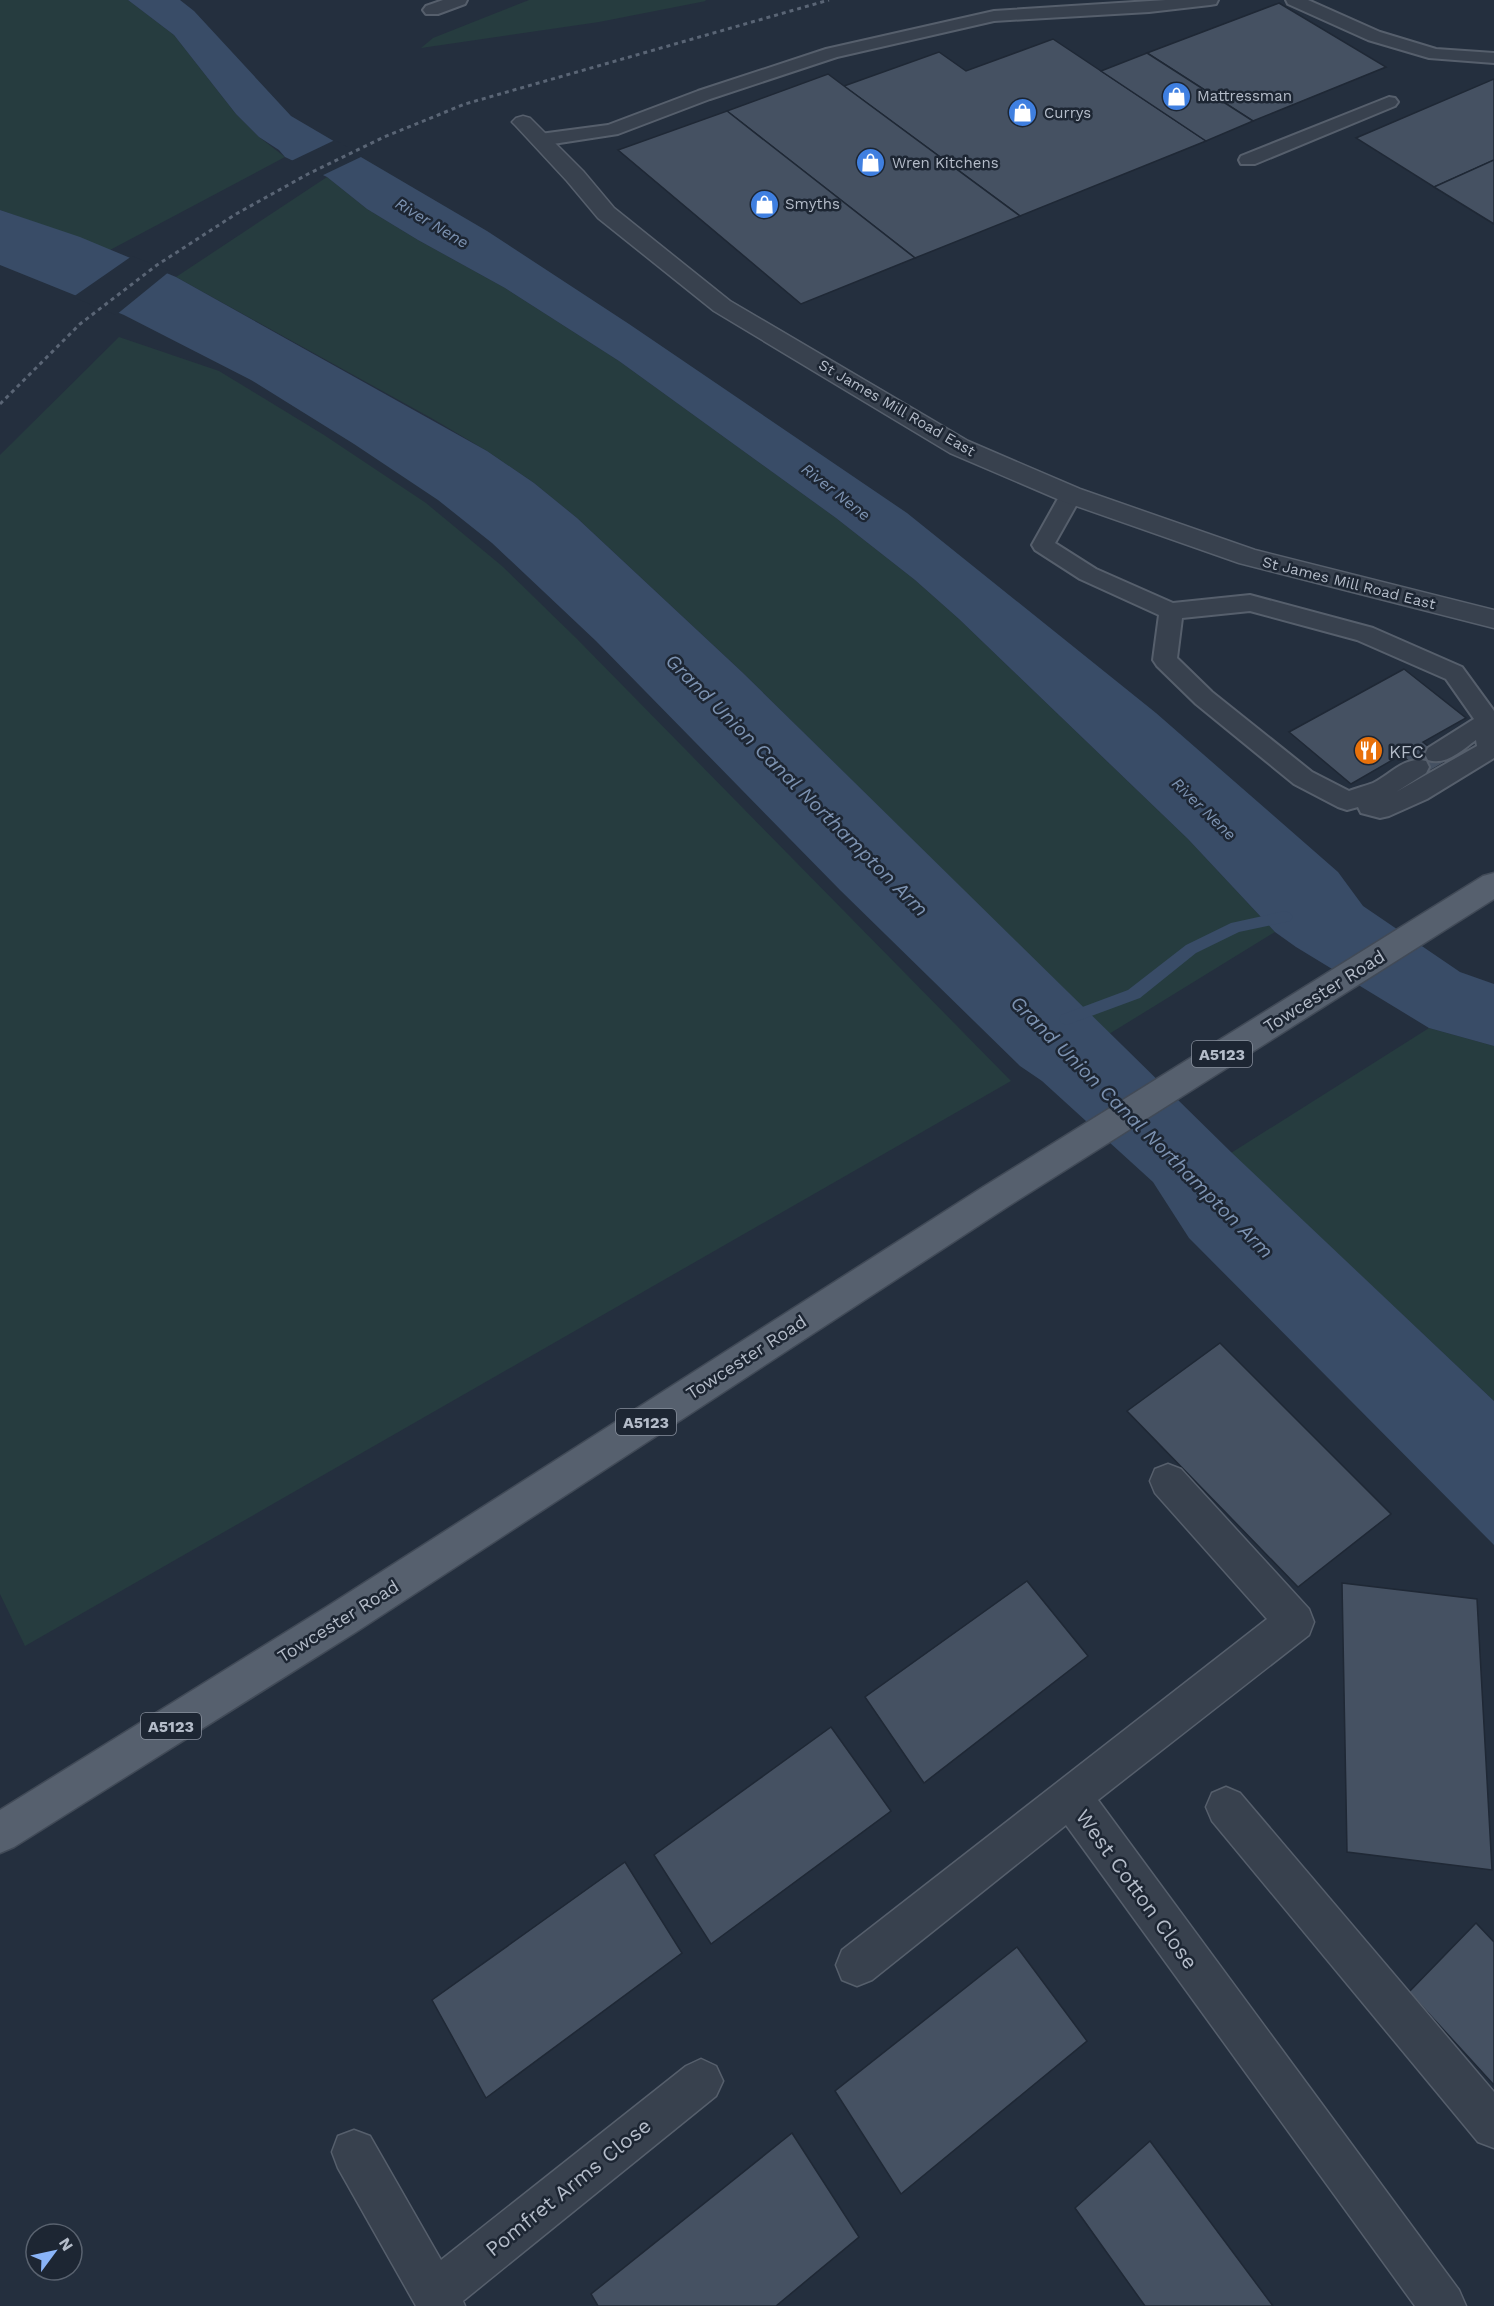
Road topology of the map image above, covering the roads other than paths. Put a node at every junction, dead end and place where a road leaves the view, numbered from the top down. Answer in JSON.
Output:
{"nodes":[{"id":1,"x":459,"y":0,"type":"edge"},
{"id":2,"x":1210,"y":0,"type":"edge"},
{"id":3,"x":1294,"y":0,"type":"edge"},
{"id":4,"x":432,"y":10,"type":"dead end"},
{"id":5,"x":1494,"y":58,"type":"edge"},
{"id":6,"x":1389,"y":102,"type":"dead end"},
{"id":7,"x":531,"y":131,"type":"joint"},
{"id":8,"x":1248,"y":160,"type":"dead end"},
{"id":9,"x":1071,"y":495,"type":"junction"},
{"id":10,"x":1443,"y":607,"type":"junction"},
{"id":11,"x":1171,"y":611,"type":"junction"},
{"id":12,"x":1494,"y":619,"type":"edge"},
{"id":13,"x":1494,"y":631,"type":"edge"},
{"id":14,"x":1488,"y":721,"type":"junction"},
{"id":15,"x":1437,"y":754,"type":"dead end"},
{"id":16,"x":1417,"y":767,"type":"dead end"},
{"id":17,"x":1347,"y":801,"type":"junction"},
{"id":18,"x":1494,"y":884,"type":"edge"},
{"id":19,"x":1168,"y":1481,"type":"dead end"},
{"id":20,"x":1069,"y":1797,"type":"junction"},
{"id":21,"x":1226,"y":1807,"type":"dead end"},
{"id":22,"x":0,"y":1833,"type":"edge"},
{"id":23,"x":857,"y":1965,"type":"dead end"},
{"id":24,"x":701,"y":2081,"type":"dead end"},
{"id":25,"x":1494,"y":2126,"type":"edge"},
{"id":26,"x":354,"y":2152,"type":"dead end"},
{"id":27,"x":439,"y":2300,"type":"edge"},
{"id":28,"x":1436,"y":2303,"type":"edge"}],
"edges":[{"from":1,"to":4,"type":"lane"},
{"from":2,"to":7,"type":"lane"},
{"from":3,"to":5,"type":"lane"},
{"from":6,"to":8,"type":"lane"},
{"from":7,"to":9,"type":"street","name":"St James Mill Road East"},
{"from":9,"to":10,"type":"street","name":"St James Mill Road East"},
{"from":9,"to":11,"type":"lane"},
{"from":10,"to":12,"type":"street","name":"St James Mill Road East"},
{"from":10,"to":13,"type":"street","name":"St James Mill Road East"},
{"from":11,"to":14,"type":"lane"},
{"from":11,"to":17,"type":"lane"},
{"from":14,"to":15,"type":"lane"},
{"from":14,"to":17,"type":"lane"},
{"from":16,"to":17,"type":"lane"},
{"from":18,"to":22,"type":"main road","name":"Towcester Road","number":"A5123"},
{"from":19,"to":20,"type":"street","name":"West Cotton Close"},
{"from":20,"to":23,"type":"street"},
{"from":20,"to":28,"type":"street","name":"West Cotton Close"},
{"from":21,"to":25,"type":"street"},
{"from":24,"to":27,"type":"street","name":"Pomfret Arms Close"},
{"from":26,"to":27,"type":"street","name":"Pomfret Arms Close"}]}
